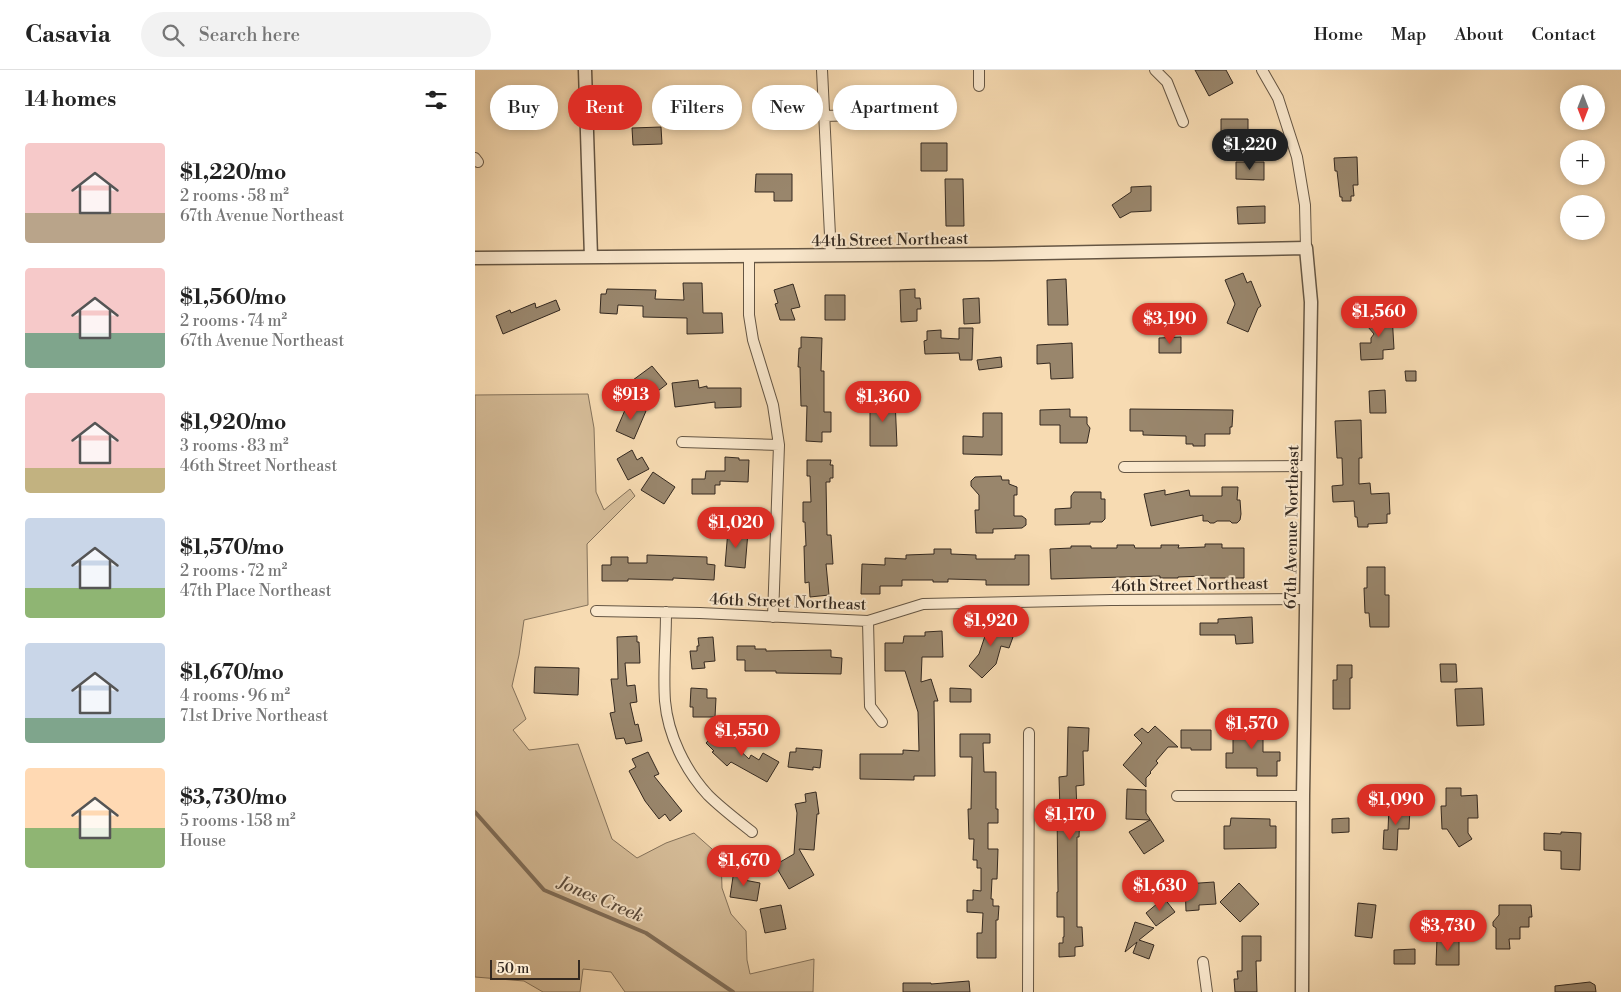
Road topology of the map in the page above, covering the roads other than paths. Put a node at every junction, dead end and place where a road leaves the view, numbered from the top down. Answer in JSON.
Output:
{"nodes":[{"id":1,"x":585,"y":70,"type":"edge"},
{"id":2,"x":823,"y":70,"type":"edge"},
{"id":3,"x":979,"y":70,"type":"edge"},
{"id":4,"x":1155,"y":70,"type":"edge"},
{"id":5,"x":1262,"y":70,"type":"edge"},
{"id":6,"x":979,"y":86,"type":"dead end"},
{"id":7,"x":825,"y":116,"type":"junction"},
{"id":8,"x":833,"y":116,"type":"edge"},
{"id":9,"x":1183,"y":122,"type":"dead end"},
{"id":10,"x":1306,"y":248,"type":"junction"},
{"id":11,"x":831,"y":256,"type":"junction"},
{"id":12,"x":591,"y":257,"type":"junction"},
{"id":13,"x":749,"y":257,"type":"junction"},
{"id":14,"x":475,"y":258,"type":"edge"},
{"id":15,"x":682,"y":442,"type":"dead end"},
{"id":16,"x":779,"y":445,"type":"junction"},
{"id":17,"x":1309,"y":466,"type":"junction"},
{"id":18,"x":1124,"y":467,"type":"dead end"},
{"id":19,"x":1306,"y":599,"type":"junction"},
{"id":20,"x":596,"y":611,"type":"dead end"},
{"id":21,"x":667,"y":612,"type":"junction"},
{"id":22,"x":773,"y":617,"type":"junction"},
{"id":23,"x":868,"y":621,"type":"junction"},
{"id":24,"x":882,"y":722,"type":"dead end"},
{"id":25,"x":1029,"y":733,"type":"dead end"},
{"id":26,"x":1177,"y":796,"type":"dead end"},
{"id":27,"x":1303,"y":796,"type":"junction"},
{"id":28,"x":752,"y":832,"type":"dead end"},
{"id":29,"x":1203,"y":962,"type":"dead end"},
{"id":30,"x":1027,"y":992,"type":"edge"},
{"id":31,"x":1207,"y":992,"type":"edge"},
{"id":32,"x":1302,"y":992,"type":"edge"}],
"edges":[{"from":1,"to":12,"type":"street"},
{"from":2,"to":7,"type":"street"},
{"from":3,"to":6,"type":"street"},
{"from":4,"to":9,"type":"street"},
{"from":5,"to":10,"type":"street","name":"67th Avenue Northeast"},
{"from":7,"to":8,"type":"street"},
{"from":7,"to":11,"type":"street"},
{"from":10,"to":11,"type":"street","name":"44th Street Northeast"},
{"from":10,"to":17,"type":"street","name":"67th Avenue Northeast"},
{"from":11,"to":13,"type":"street","name":"44th Street Northeast"},
{"from":12,"to":13,"type":"street","name":"44th Street Northeast"},
{"from":12,"to":14,"type":"street","name":"44th Street Northeast"},
{"from":13,"to":16,"type":"street"},
{"from":15,"to":16,"type":"street"},
{"from":16,"to":22,"type":"street"},
{"from":17,"to":18,"type":"street"},
{"from":17,"to":19,"type":"street","name":"67th Avenue Northeast"},
{"from":19,"to":23,"type":"street","name":"46th Street Northeast"},
{"from":19,"to":27,"type":"street","name":"67th Avenue Northeast"},
{"from":20,"to":21,"type":"street","name":"46th Street Northeast"},
{"from":21,"to":22,"type":"street","name":"46th Street Northeast"},
{"from":21,"to":28,"type":"street"},
{"from":22,"to":23,"type":"street","name":"46th Street Northeast"},
{"from":23,"to":24,"type":"street"},
{"from":25,"to":30,"type":"street"},
{"from":26,"to":27,"type":"street"},
{"from":27,"to":32,"type":"street","name":"67th Avenue Northeast"},
{"from":29,"to":31,"type":"street"}]}
